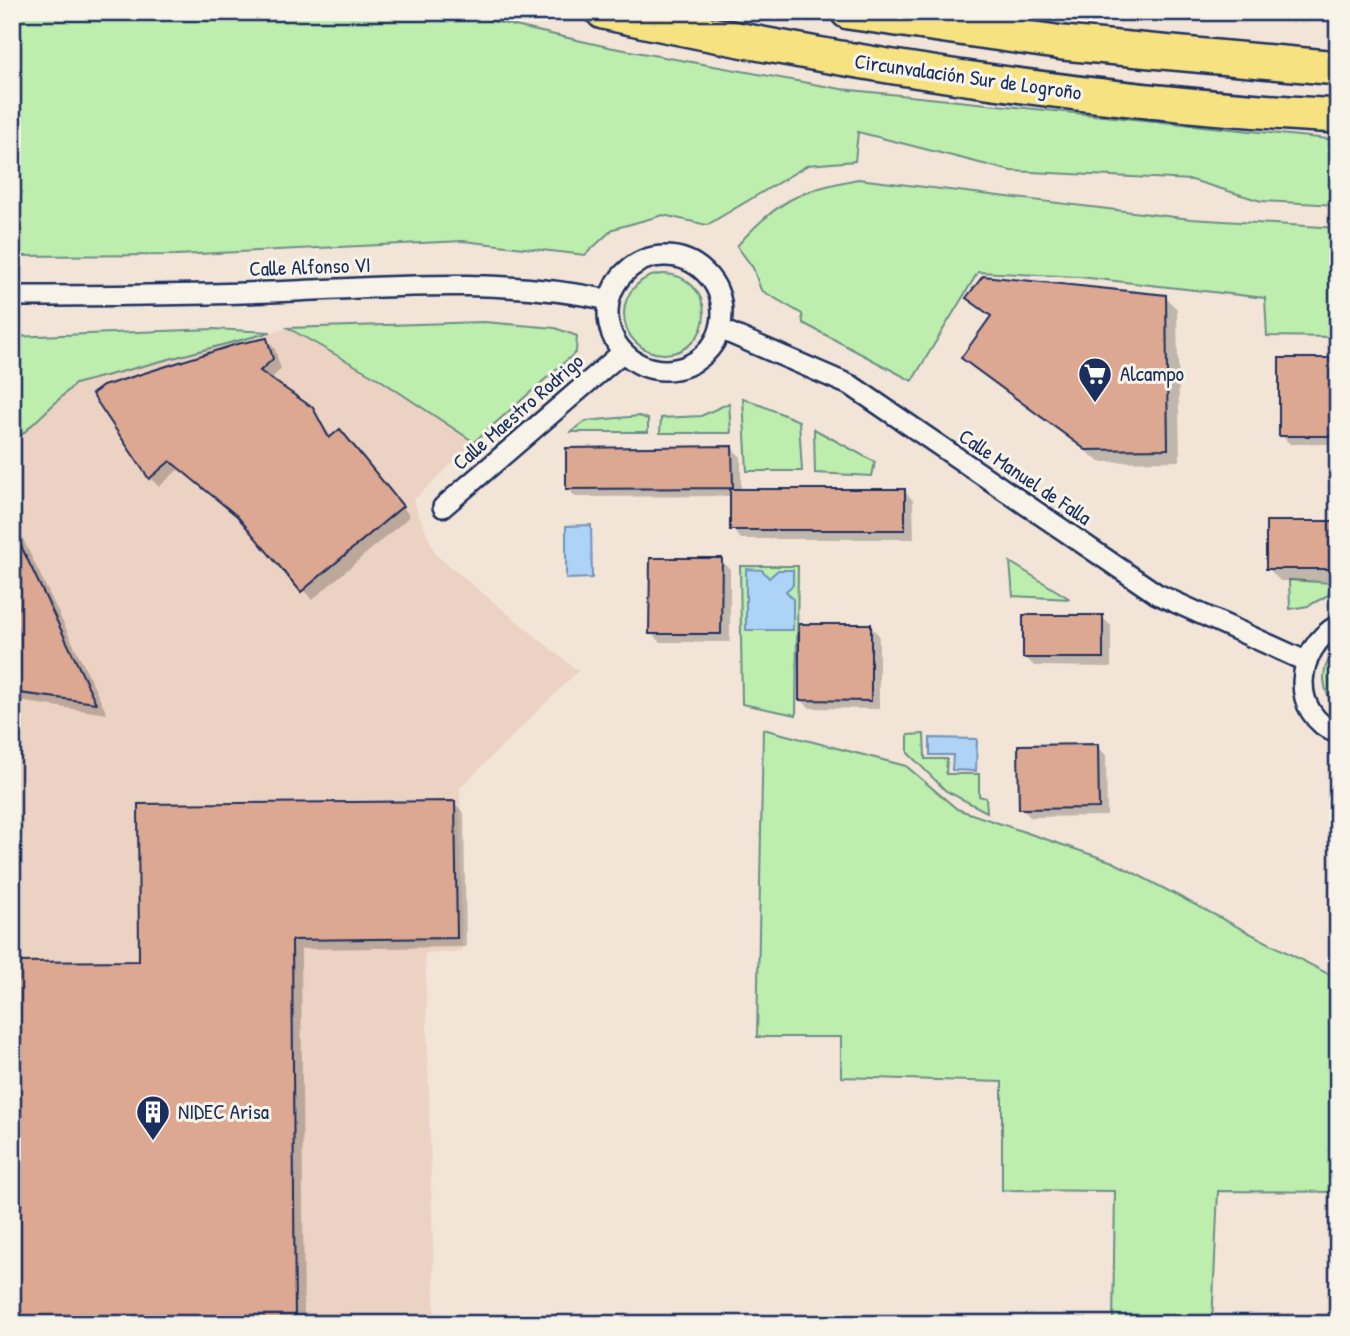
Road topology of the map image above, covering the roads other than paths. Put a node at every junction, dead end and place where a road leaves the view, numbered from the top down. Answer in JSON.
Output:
{"nodes":[{"id":1,"x":603,"y":12,"type":"edge"},
{"id":2,"x":848,"y":12,"type":"edge"},
{"id":3,"x":1338,"y":68,"type":"edge"},
{"id":4,"x":1338,"y":116,"type":"edge"},
{"id":5,"x":12,"y":296,"type":"edge"},
{"id":6,"x":609,"y":300,"type":"junction"},
{"id":7,"x":720,"y":329,"type":"junction"},
{"id":8,"x":622,"y":352,"type":"junction"},
{"id":9,"x":443,"y":507,"type":"dead end"},
{"id":10,"x":1338,"y":625,"type":"edge"},
{"id":11,"x":1305,"y":661,"type":"junction"},
{"id":12,"x":1338,"y":734,"type":"edge"}],
"edges":[{"from":1,"to":4,"type":"highway","name":"Circunvalación Sur de Logroño"},
{"from":2,"to":3,"type":"highway"},
{"from":5,"to":6,"type":"street","name":"Calle Alfonso VI"},
{"from":6,"to":7,"type":"street"},
{"from":6,"to":8,"type":"street"},
{"from":7,"to":8,"type":"street"},
{"from":7,"to":11,"type":"street","name":"Calle Manuel de Falla"},
{"from":8,"to":9,"type":"street","name":"Calle Maestro Rodrigo"},
{"from":10,"to":11,"type":"street"},
{"from":11,"to":12,"type":"street"}]}
